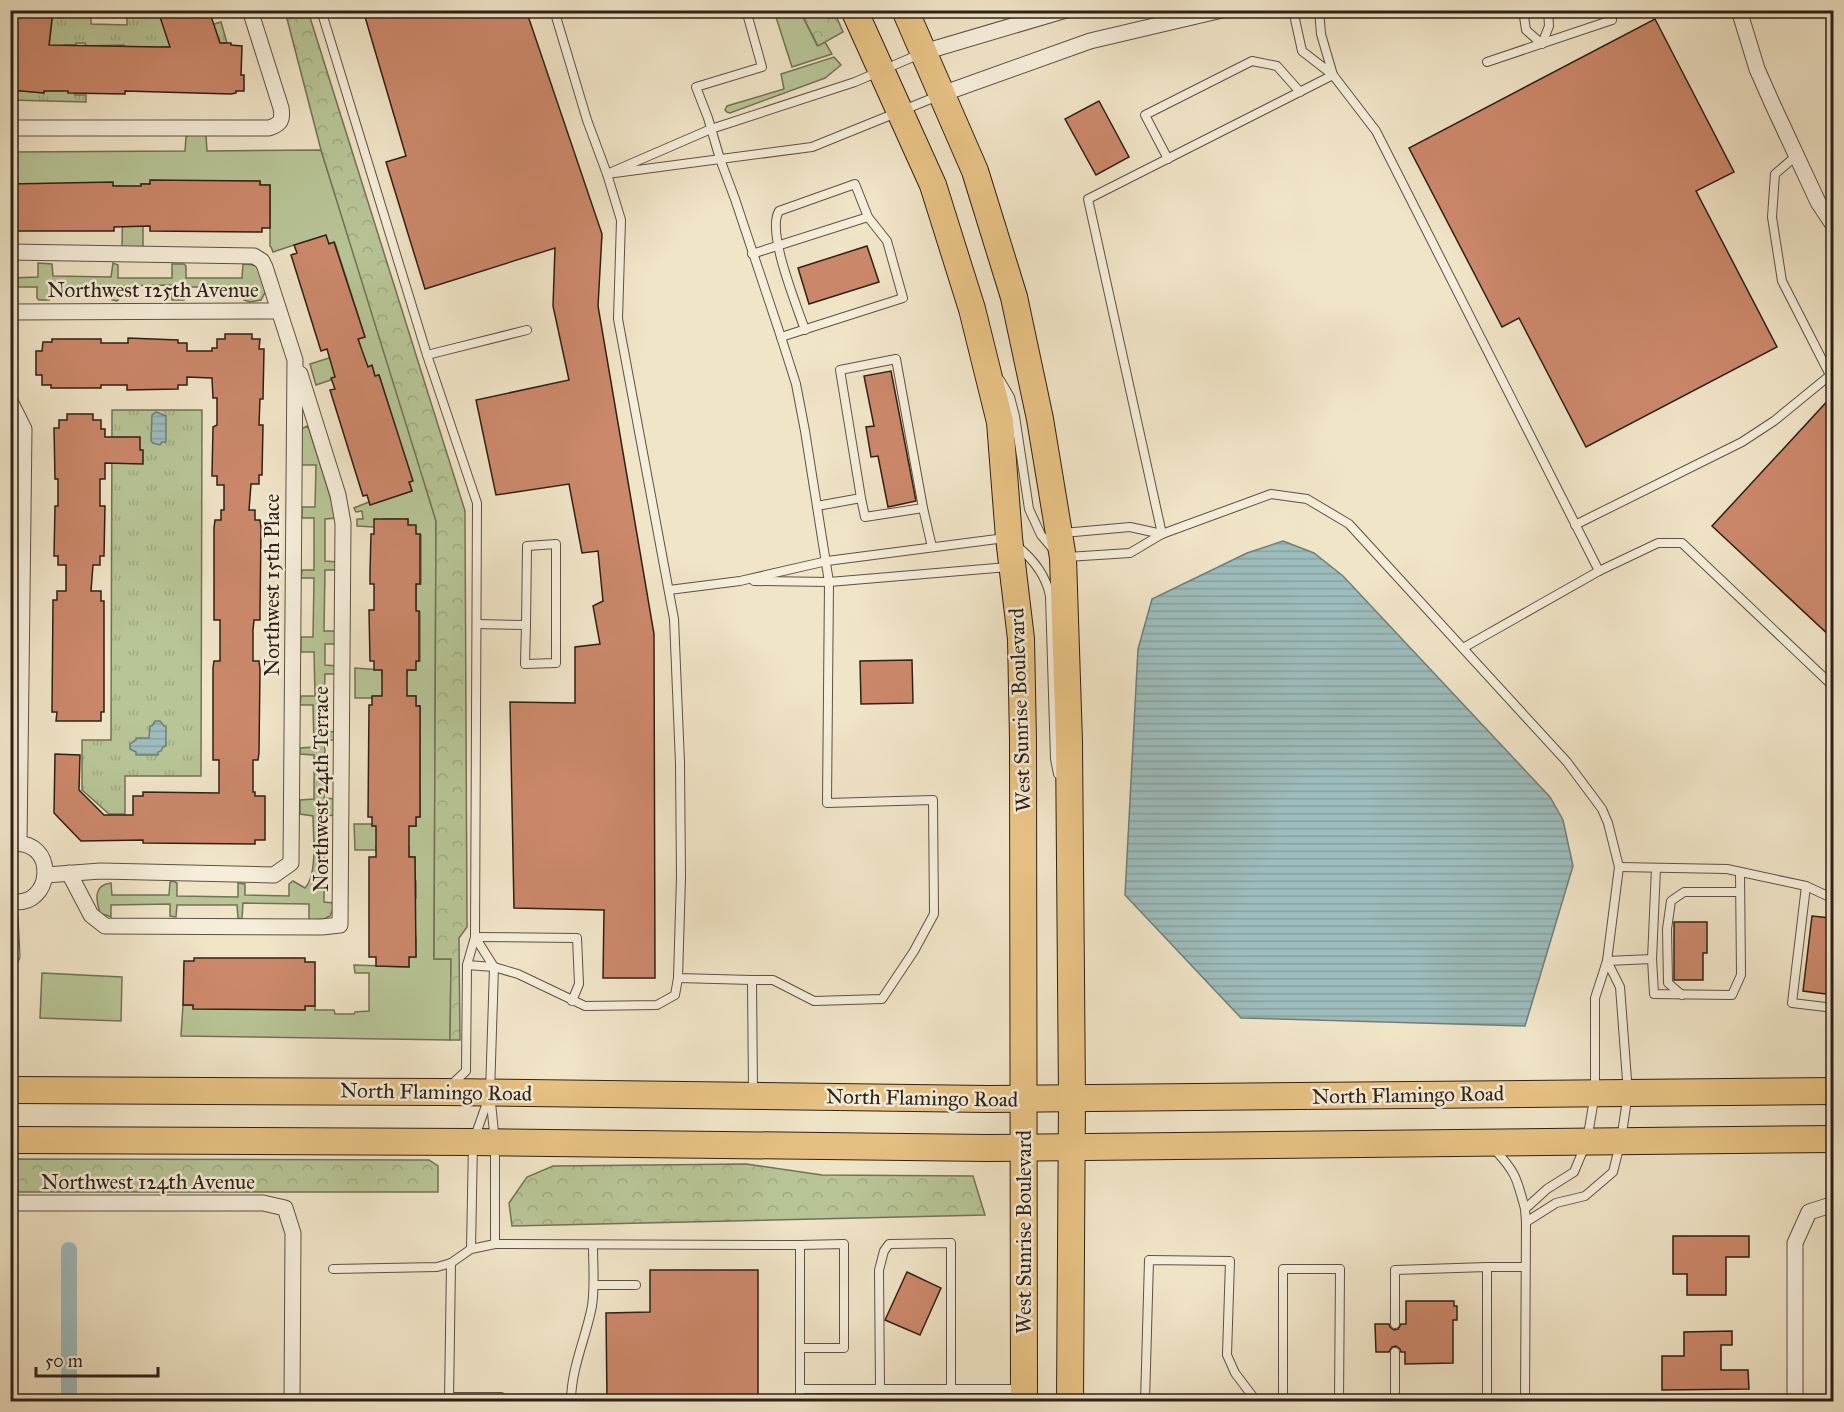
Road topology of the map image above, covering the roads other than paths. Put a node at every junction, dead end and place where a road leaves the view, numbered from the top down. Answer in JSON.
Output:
{"nodes":[{"id":1,"x":250,"y":10,"type":"edge"},
{"id":2,"x":321,"y":10,"type":"edge"},
{"id":3,"x":554,"y":10,"type":"edge"},
{"id":4,"x":746,"y":10,"type":"edge"},
{"id":5,"x":854,"y":10,"type":"edge"},
{"id":6,"x":905,"y":10,"type":"edge"},
{"id":7,"x":1066,"y":10,"type":"edge"},
{"id":8,"x":1222,"y":10,"type":"edge"},
{"id":9,"x":1293,"y":10,"type":"edge"},
{"id":10,"x":1319,"y":10,"type":"edge"},
{"id":11,"x":1523,"y":10,"type":"edge"},
{"id":12,"x":1548,"y":10,"type":"edge"},
{"id":13,"x":1739,"y":10,"type":"edge"},
{"id":14,"x":1612,"y":20,"type":"dead end"},
{"id":15,"x":1542,"y":44,"type":"junction"},
{"id":16,"x":924,"y":52,"type":"junction"},
{"id":17,"x":1487,"y":62,"type":"dead end"},
{"id":18,"x":881,"y":71,"type":"junction"},
{"id":19,"x":1333,"y":75,"type":"junction"},
{"id":20,"x":1300,"y":92,"type":"junction"},
{"id":21,"x":942,"y":94,"type":"junction"},
{"id":22,"x":900,"y":111,"type":"junction"},
{"id":23,"x":10,"y":128,"type":"edge"},
{"id":24,"x":711,"y":129,"type":"junction"},
{"id":25,"x":1796,"y":156,"type":"junction"},
{"id":26,"x":720,"y":159,"type":"junction"},
{"id":27,"x":1168,"y":159,"type":"junction"},
{"id":28,"x":607,"y":174,"type":"junction"},
{"id":29,"x":868,"y":218,"type":"junction"},
{"id":30,"x":1833,"y":226,"type":"edge"},
{"id":31,"x":778,"y":246,"type":"junction"},
{"id":32,"x":10,"y":252,"type":"edge"},
{"id":33,"x":752,"y":254,"type":"junction"},
{"id":34,"x":278,"y":311,"type":"junction"},
{"id":35,"x":10,"y":312,"type":"edge"},
{"id":36,"x":527,"y":330,"type":"dead end"},
{"id":37,"x":805,"y":330,"type":"junction"},
{"id":38,"x":781,"y":337,"type":"junction"},
{"id":39,"x":427,"y":355,"type":"junction"},
{"id":40,"x":984,"y":358,"type":"junction"},
{"id":41,"x":295,"y":360,"type":"junction"},
{"id":42,"x":1832,"y":373,"type":"edge"},
{"id":43,"x":12,"y":407,"type":"edge"},
{"id":44,"x":861,"y":498,"type":"junction"},
{"id":45,"x":817,"y":506,"type":"junction"},
{"id":46,"x":922,"y":508,"type":"junction"},
{"id":47,"x":1575,"y":525,"type":"junction"},
{"id":48,"x":1162,"y":534,"type":"junction"},
{"id":49,"x":1009,"y":538,"type":"junction"},
{"id":50,"x":1062,"y":545,"type":"junction"},
{"id":51,"x":932,"y":547,"type":"junction"},
{"id":52,"x":827,"y":561,"type":"junction"},
{"id":53,"x":1012,"y":567,"type":"junction"},
{"id":54,"x":1599,"y":571,"type":"junction"},
{"id":55,"x":740,"y":581,"type":"junction"},
{"id":56,"x":829,"y":582,"type":"junction"},
{"id":57,"x":669,"y":590,"type":"junction"},
{"id":58,"x":477,"y":624,"type":"junction"},
{"id":59,"x":526,"y":625,"type":"junction"},
{"id":60,"x":1463,"y":648,"type":"junction"},
{"id":61,"x":1833,"y":687,"type":"edge"},
{"id":62,"x":1069,"y":792,"type":"junction"},
{"id":63,"x":15,"y":806,"type":"edge"},
{"id":64,"x":15,"y":843,"type":"edge"},
{"id":65,"x":1619,"y":867,"type":"junction"},
{"id":66,"x":1656,"y":868,"type":"junction"},
{"id":67,"x":1740,"y":872,"type":"junction"},
{"id":68,"x":69,"y":873,"type":"junction"},
{"id":69,"x":46,"y":874,"type":"junction"},
{"id":70,"x":1806,"y":886,"type":"junction"},
{"id":71,"x":1740,"y":892,"type":"junction"},
{"id":72,"x":1833,"y":899,"type":"edge"},
{"id":73,"x":10,"y":901,"type":"edge"},
{"id":74,"x":10,"y":915,"type":"edge"},
{"id":75,"x":11,"y":937,"type":"edge"},
{"id":76,"x":475,"y":937,"type":"junction"},
{"id":77,"x":1652,"y":959,"type":"junction"},
{"id":78,"x":10,"y":960,"type":"edge"},
{"id":79,"x":1607,"y":961,"type":"junction"},
{"id":80,"x":467,"y":965,"type":"junction"},
{"id":81,"x":494,"y":967,"type":"junction"},
{"id":82,"x":678,"y":978,"type":"junction"},
{"id":83,"x":752,"y":980,"type":"junction"},
{"id":84,"x":1682,"y":995,"type":"junction"},
{"id":85,"x":572,"y":1001,"type":"junction"},
{"id":86,"x":1833,"y":1008,"type":"edge"},
{"id":87,"x":10,"y":1090,"type":"edge"},
{"id":88,"x":1833,"y":1091,"type":"edge"},
{"id":89,"x":444,"y":1092,"type":"junction"},
{"id":90,"x":490,"y":1093,"type":"junction"},
{"id":91,"x":1595,"y":1093,"type":"junction"},
{"id":92,"x":1628,"y":1093,"type":"junction"},
{"id":93,"x":753,"y":1096,"type":"junction"},
{"id":94,"x":1072,"y":1098,"type":"junction"},
{"id":95,"x":1024,"y":1099,"type":"junction"},
{"id":96,"x":1833,"y":1138,"type":"edge"},
{"id":97,"x":10,"y":1140,"type":"edge"},
{"id":98,"x":1621,"y":1140,"type":"junction"},
{"id":99,"x":1587,"y":1141,"type":"junction"},
{"id":100,"x":484,"y":1142,"type":"junction"},
{"id":101,"x":1487,"y":1142,"type":"junction"},
{"id":102,"x":1024,"y":1147,"type":"junction"},
{"id":103,"x":1072,"y":1147,"type":"junction"},
{"id":104,"x":10,"y":1203,"type":"edge"},
{"id":105,"x":1833,"y":1204,"type":"edge"},
{"id":106,"x":1526,"y":1209,"type":"junction"},
{"id":107,"x":1526,"y":1222,"type":"junction"},
{"id":108,"x":495,"y":1244,"type":"junction"},
{"id":109,"x":593,"y":1245,"type":"junction"},
{"id":110,"x":800,"y":1245,"type":"junction"},
{"id":111,"x":471,"y":1249,"type":"junction"},
{"id":112,"x":451,"y":1263,"type":"junction"},
{"id":113,"x":1487,"y":1267,"type":"junction"},
{"id":114,"x":1526,"y":1267,"type":"junction"},
{"id":115,"x":333,"y":1269,"type":"dead end"},
{"id":116,"x":594,"y":1285,"type":"junction"},
{"id":117,"x":636,"y":1285,"type":"dead end"},
{"id":118,"x":1395,"y":1324,"type":"dead end"},
{"id":119,"x":800,"y":1348,"type":"junction"},
{"id":120,"x":1395,"y":1352,"type":"dead end"},
{"id":121,"x":800,"y":1389,"type":"junction"},
{"id":122,"x":880,"y":1389,"type":"junction"},
{"id":123,"x":951,"y":1389,"type":"junction"},
{"id":124,"x":1024,"y":1395,"type":"edge"},
{"id":125,"x":449,"y":1399,"type":"edge"},
{"id":126,"x":292,"y":1401,"type":"edge"},
{"id":127,"x":501,"y":1401,"type":"edge"},
{"id":128,"x":571,"y":1401,"type":"edge"},
{"id":129,"x":800,"y":1401,"type":"edge"},
{"id":130,"x":1070,"y":1401,"type":"edge"},
{"id":131,"x":1145,"y":1401,"type":"edge"},
{"id":132,"x":1257,"y":1401,"type":"edge"},
{"id":133,"x":1283,"y":1401,"type":"edge"},
{"id":134,"x":1339,"y":1401,"type":"edge"},
{"id":135,"x":1395,"y":1401,"type":"edge"},
{"id":136,"x":1487,"y":1401,"type":"edge"},
{"id":137,"x":1526,"y":1401,"type":"edge"},
{"id":138,"x":1796,"y":1401,"type":"edge"}],
"edges":[{"from":1,"to":23,"type":"street"},
{"from":2,"to":39,"type":"lane"},
{"from":3,"to":28,"type":"lane"},
{"from":4,"to":24,"type":"lane"},
{"from":5,"to":18,"type":"highway","name":"West Sunrise Boulevard"},
{"from":6,"to":16,"type":"highway"},
{"from":7,"to":16,"type":"street"},
{"from":8,"to":21,"type":"street"},
{"from":9,"to":19,"type":"lane"},
{"from":10,"to":19,"type":"lane"},
{"from":11,"to":15,"type":"lane"},
{"from":12,"to":15,"type":"lane"},
{"from":13,"to":25,"type":"street"},
{"from":14,"to":15,"type":"lane"},
{"from":15,"to":17,"type":"lane"},
{"from":16,"to":18,"type":"lane"},
{"from":16,"to":21,"type":"highway"},
{"from":18,"to":22,"type":"highway","name":"West Sunrise Boulevard"},
{"from":18,"to":24,"type":"lane"},
{"from":19,"to":20,"type":"lane"},
{"from":19,"to":47,"type":"lane"},
{"from":20,"to":27,"type":"lane"},
{"from":20,"to":27,"type":"lane"},
{"from":21,"to":22,"type":"lane"},
{"from":21,"to":50,"type":"highway"},
{"from":22,"to":26,"type":"lane"},
{"from":22,"to":40,"type":"highway","name":"West Sunrise Boulevard"},
{"from":24,"to":26,"type":"lane"},
{"from":24,"to":28,"type":"lane"},
{"from":25,"to":30,"type":"street"},
{"from":25,"to":42,"type":"lane"},
{"from":26,"to":28,"type":"lane"},
{"from":26,"to":33,"type":"lane"},
{"from":27,"to":48,"type":"lane"},
{"from":28,"to":57,"type":"lane"},
{"from":29,"to":31,"type":"lane"},
{"from":29,"to":31,"type":"lane"},
{"from":29,"to":37,"type":"lane"},
{"from":31,"to":33,"type":"lane"},
{"from":31,"to":37,"type":"lane"},
{"from":32,"to":34,"type":"street","name":"Northwest 125th Avenue"},
{"from":33,"to":38,"type":"lane"},
{"from":34,"to":35,"type":"street","name":"Northwest 125th Avenue"},
{"from":34,"to":41,"type":"street","name":"Northwest 15th Place"},
{"from":36,"to":39,"type":"lane"},
{"from":37,"to":38,"type":"lane"},
{"from":38,"to":45,"type":"lane"},
{"from":39,"to":58,"type":"lane"},
{"from":40,"to":49,"type":"highway","name":"West Sunrise Boulevard"},
{"from":40,"to":50,"type":"lane"},
{"from":41,"to":68,"type":"street","name":"Northwest 15th Place"},
{"from":41,"to":68,"type":"street","name":"Northwest 24th Terrace"},
{"from":42,"to":47,"type":"lane"},
{"from":43,"to":63,"type":"street"},
{"from":44,"to":45,"type":"lane"},
{"from":44,"to":46,"type":"lane"},
{"from":44,"to":46,"type":"lane"},
{"from":45,"to":52,"type":"lane"},
{"from":46,"to":51,"type":"lane"},
{"from":47,"to":54,"type":"lane"},
{"from":48,"to":50,"type":"lane"},
{"from":48,"to":50,"type":"lane"},
{"from":48,"to":60,"type":"lane"},
{"from":49,"to":51,"type":"lane"},
{"from":49,"to":53,"type":"highway","name":"West Sunrise Boulevard"},
{"from":49,"to":62,"type":"lane"},
{"from":50,"to":62,"type":"highway"},
{"from":51,"to":52,"type":"lane"},
{"from":52,"to":55,"type":"lane"},
{"from":52,"to":56,"type":"lane"},
{"from":53,"to":56,"type":"lane"},
{"from":53,"to":95,"type":"highway","name":"West Sunrise Boulevard"},
{"from":54,"to":60,"type":"lane"},
{"from":54,"to":61,"type":"lane"},
{"from":55,"to":56,"type":"lane"},
{"from":55,"to":57,"type":"lane"},
{"from":56,"to":83,"type":"lane"},
{"from":57,"to":82,"type":"lane"},
{"from":58,"to":59,"type":"lane"},
{"from":58,"to":76,"type":"lane"},
{"from":59,"to":59,"type":"lane"},
{"from":60,"to":65,"type":"lane"},
{"from":62,"to":94,"type":"highway"},
{"from":63,"to":64,"type":"street"},
{"from":64,"to":69,"type":"street"},
{"from":65,"to":66,"type":"lane"},
{"from":65,"to":79,"type":"lane"},
{"from":66,"to":67,"type":"lane"},
{"from":66,"to":77,"type":"lane"},
{"from":67,"to":70,"type":"lane"},
{"from":67,"to":71,"type":"lane"},
{"from":68,"to":69,"type":"street"},
{"from":69,"to":73,"type":"street"},
{"from":70,"to":72,"type":"lane"},
{"from":70,"to":86,"type":"lane"},
{"from":71,"to":84,"type":"lane"},
{"from":71,"to":84,"type":"lane"},
{"from":74,"to":75,"type":"street"},
{"from":75,"to":78,"type":"street"},
{"from":76,"to":80,"type":"lane"},
{"from":76,"to":81,"type":"lane"},
{"from":76,"to":85,"type":"lane"},
{"from":77,"to":79,"type":"lane"},
{"from":77,"to":84,"type":"lane"},
{"from":79,"to":91,"type":"lane"},
{"from":79,"to":92,"type":"lane"},
{"from":80,"to":81,"type":"lane"},
{"from":80,"to":89,"type":"lane"},
{"from":81,"to":85,"type":"lane"},
{"from":81,"to":90,"type":"lane"},
{"from":82,"to":83,"type":"lane"},
{"from":82,"to":85,"type":"lane"},
{"from":83,"to":93,"type":"lane"},
{"from":87,"to":89,"type":"highway","name":"North Flamingo Road"},
{"from":88,"to":92,"type":"highway","name":"North Flamingo Road"},
{"from":89,"to":90,"type":"highway","name":"North Flamingo Road"},
{"from":90,"to":93,"type":"highway","name":"North Flamingo Road"},
{"from":90,"to":100,"type":"lane"},
{"from":90,"to":100,"type":"lane"},
{"from":91,"to":92,"type":"highway","name":"North Flamingo Road"},
{"from":91,"to":94,"type":"highway","name":"North Flamingo Road"},
{"from":91,"to":99,"type":"lane"},
{"from":92,"to":98,"type":"lane"},
{"from":93,"to":95,"type":"highway","name":"North Flamingo Road"},
{"from":94,"to":95,"type":"highway","name":"North Flamingo Road"},
{"from":94,"to":103,"type":"highway"},
{"from":95,"to":102,"type":"highway","name":"West Sunrise Boulevard"},
{"from":96,"to":98,"type":"highway"},
{"from":97,"to":100,"type":"highway"},
{"from":98,"to":99,"type":"highway"},
{"from":98,"to":107,"type":"lane"},
{"from":99,"to":101,"type":"highway"},
{"from":99,"to":106,"type":"lane"},
{"from":100,"to":102,"type":"highway"},
{"from":100,"to":108,"type":"lane"},
{"from":100,"to":111,"type":"lane"},
{"from":101,"to":103,"type":"highway"},
{"from":101,"to":106,"type":"lane"},
{"from":102,"to":103,"type":"highway"},
{"from":102,"to":124,"type":"highway","name":"West Sunrise Boulevard"},
{"from":103,"to":130,"type":"highway"},
{"from":104,"to":126,"type":"street","name":"Northwest 124th Avenue"},
{"from":105,"to":138,"type":"street"},
{"from":106,"to":107,"type":"lane"},
{"from":107,"to":114,"type":"lane"},
{"from":108,"to":109,"type":"lane"},
{"from":108,"to":111,"type":"lane"},
{"from":109,"to":110,"type":"lane"},
{"from":109,"to":116,"type":"lane"},
{"from":110,"to":119,"type":"lane"},
{"from":110,"to":119,"type":"lane"},
{"from":111,"to":112,"type":"lane"},
{"from":112,"to":115,"type":"lane"},
{"from":112,"to":125,"type":"lane"},
{"from":113,"to":114,"type":"lane"},
{"from":113,"to":118,"type":"lane"},
{"from":113,"to":136,"type":"lane"},
{"from":114,"to":137,"type":"lane"},
{"from":116,"to":117,"type":"lane"},
{"from":116,"to":128,"type":"lane"},
{"from":119,"to":121,"type":"lane"},
{"from":120,"to":135,"type":"lane"},
{"from":121,"to":122,"type":"lane"},
{"from":121,"to":129,"type":"lane"},
{"from":122,"to":123,"type":"lane"},
{"from":122,"to":123,"type":"lane"},
{"from":123,"to":124,"type":"lane"},
{"from":125,"to":127,"type":"lane"},
{"from":131,"to":132,"type":"lane"},
{"from":133,"to":134,"type":"lane"}]}
